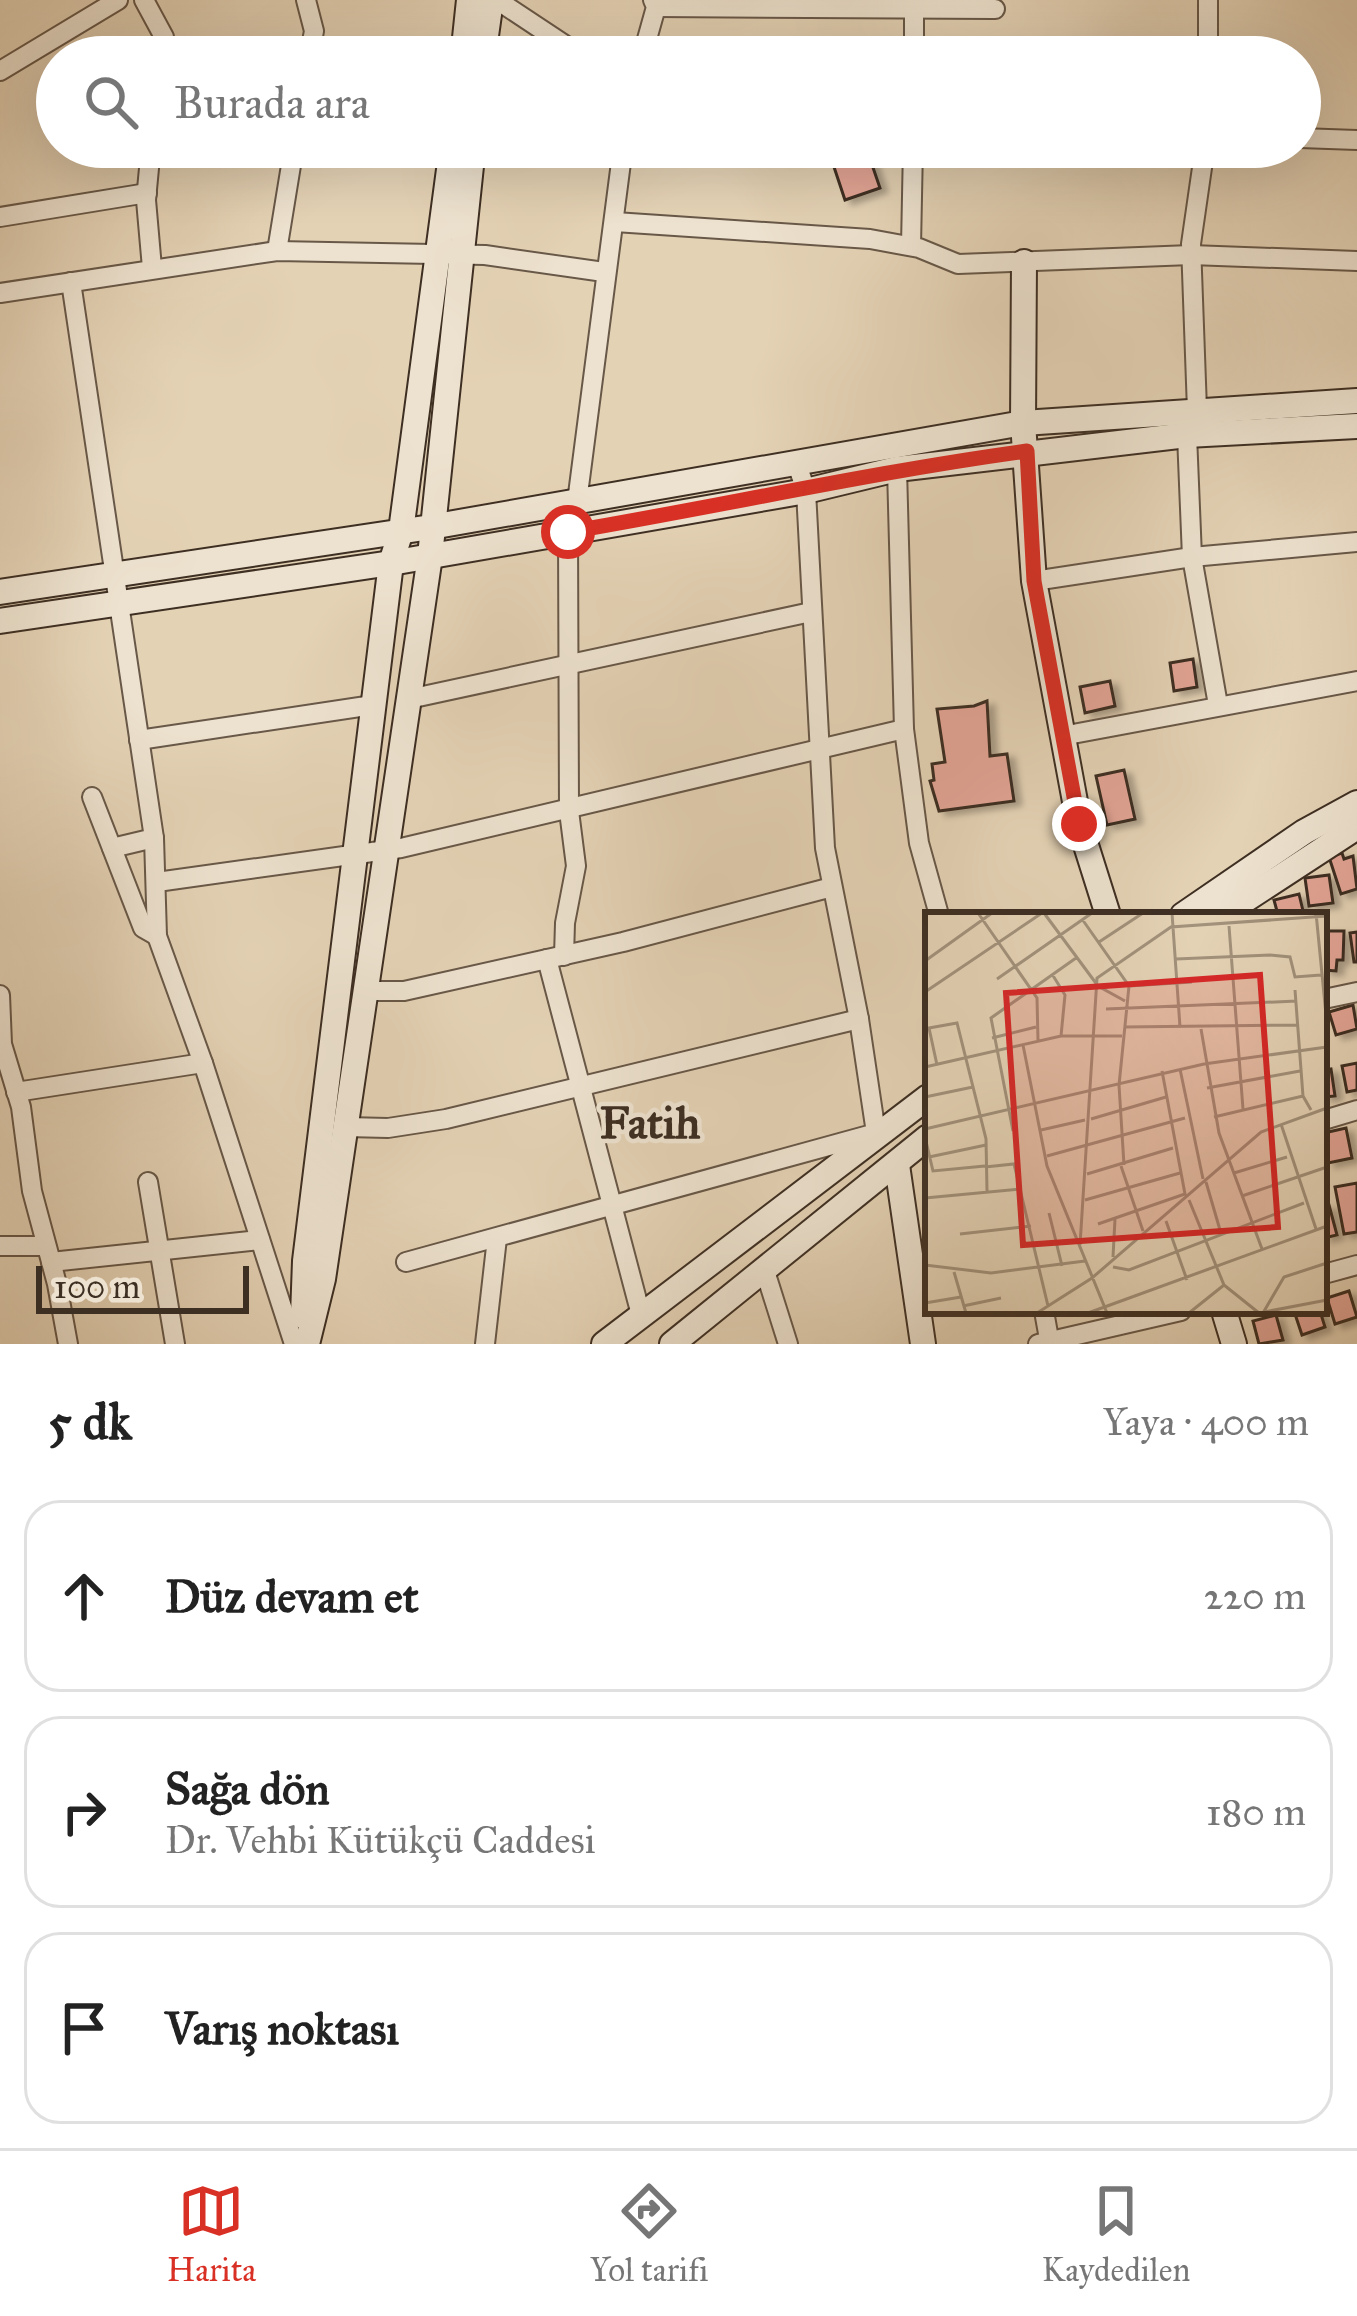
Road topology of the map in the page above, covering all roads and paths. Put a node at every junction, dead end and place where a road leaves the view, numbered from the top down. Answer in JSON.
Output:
{"nodes":[{"id":1,"x":118,"y":0,"type":"edge"},
{"id":2,"x":144,"y":0,"type":"edge"},
{"id":3,"x":306,"y":0,"type":"edge"},
{"id":4,"x":469,"y":0,"type":"edge"},
{"id":5,"x":494,"y":0,"type":"edge"},
{"id":6,"x":1208,"y":0,"type":"edge"},
{"id":7,"x":654,"y":4,"type":"edge"},
{"id":8,"x":914,"y":6,"type":"edge"},
{"id":9,"x":995,"y":9,"type":"dead end"},
{"id":10,"x":57,"y":36,"type":"edge"},
{"id":11,"x":163,"y":36,"type":"edge"},
{"id":12,"x":313,"y":36,"type":"edge"},
{"id":13,"x":466,"y":36,"type":"edge"},
{"id":14,"x":487,"y":36,"type":"edge"},
{"id":15,"x":550,"y":36,"type":"edge"},
{"id":16,"x":647,"y":36,"type":"edge"},
{"id":17,"x":1208,"y":36,"type":"edge"},
{"id":18,"x":36,"y":49,"type":"edge"},
{"id":19,"x":0,"y":70,"type":"edge"},
{"id":20,"x":1321,"y":139,"type":"edge"},
{"id":21,"x":1357,"y":140,"type":"edge"},
{"id":22,"x":150,"y":168,"type":"edge"},
{"id":23,"x":291,"y":168,"type":"edge"},
{"id":24,"x":451,"y":168,"type":"edge"},
{"id":25,"x":468,"y":168,"type":"edge"},
{"id":26,"x":621,"y":168,"type":"edge"},
{"id":27,"x":913,"y":168,"type":"edge"},
{"id":28,"x":1202,"y":168,"type":"edge"},
{"id":29,"x":147,"y":193,"type":"junction"},
{"id":30,"x":0,"y":217,"type":"edge"},
{"id":31,"x":615,"y":222,"type":"junction"},
{"id":32,"x":911,"y":246,"type":"junction"},
{"id":33,"x":277,"y":251,"type":"junction"},
{"id":34,"x":449,"y":253,"type":"junction"},
{"id":35,"x":1191,"y":255,"type":"junction"},
{"id":36,"x":1357,"y":261,"type":"edge"},
{"id":37,"x":1024,"y":262,"type":"junction"},
{"id":38,"x":152,"y":268,"type":"junction"},
{"id":39,"x":604,"y":272,"type":"junction"},
{"id":40,"x":71,"y":282,"type":"junction"},
{"id":41,"x":0,"y":293,"type":"edge"},
{"id":42,"x":1357,"y":401,"type":"edge"},
{"id":43,"x":1197,"y":410,"type":"junction"},
{"id":44,"x":1023,"y":423,"type":"junction"},
{"id":45,"x":1357,"y":425,"type":"edge"},
{"id":46,"x":1187,"y":436,"type":"junction"},
{"id":47,"x":1027,"y":451,"type":"junction"},
{"id":48,"x":797,"y":464,"type":"junction"},
{"id":49,"x":897,"y":469,"type":"junction"},
{"id":50,"x":806,"y":491,"type":"junction"},
{"id":51,"x":577,"y":502,"type":"junction"},
{"id":52,"x":431,"y":527,"type":"junction"},
{"id":53,"x":401,"y":531,"type":"junction"},
{"id":54,"x":568,"y":532,"type":"junction"},
{"id":55,"x":1357,"y":542,"type":"edge"},
{"id":56,"x":430,"y":556,"type":"junction"},
{"id":57,"x":1192,"y":557,"type":"junction"},
{"id":58,"x":391,"y":563,"type":"junction"},
{"id":59,"x":114,"y":574,"type":"junction"},
{"id":60,"x":1034,"y":581,"type":"junction"},
{"id":61,"x":0,"y":592,"type":"edge"},
{"id":62,"x":122,"y":603,"type":"junction"},
{"id":63,"x":811,"y":612,"type":"junction"},
{"id":64,"x":0,"y":621,"type":"edge"},
{"id":65,"x":569,"y":666,"type":"junction"},
{"id":66,"x":1357,"y":681,"type":"edge"},
{"id":67,"x":409,"y":699,"type":"junction"},
{"id":68,"x":1218,"y":705,"type":"junction"},
{"id":69,"x":373,"y":706,"type":"junction"},
{"id":70,"x":904,"y":729,"type":"junction"},
{"id":71,"x":1062,"y":736,"type":"junction"},
{"id":72,"x":139,"y":740,"type":"junction"},
{"id":73,"x":817,"y":751,"type":"junction"},
{"id":74,"x":92,"y":797,"type":"dead end"},
{"id":75,"x":1357,"y":803,"type":"edge"},
{"id":76,"x":569,"y":811,"type":"junction"},
{"id":77,"x":1357,"y":827,"type":"edge"},
{"id":78,"x":154,"y":838,"type":"junction"},
{"id":79,"x":112,"y":848,"type":"junction"},
{"id":80,"x":387,"y":850,"type":"junction"},
{"id":81,"x":355,"y":852,"type":"junction"},
{"id":82,"x":157,"y":882,"type":"junction"},
{"id":83,"x":832,"y":886,"type":"junction"},
{"id":84,"x":938,"y":912,"type":"edge"},
{"id":85,"x":1107,"y":912,"type":"edge"},
{"id":86,"x":1187,"y":912,"type":"edge"},
{"id":87,"x":1227,"y":912,"type":"edge"},
{"id":88,"x":157,"y":936,"type":"junction"},
{"id":89,"x":555,"y":957,"type":"junction"},
{"id":90,"x":366,"y":992,"type":"junction"},
{"id":91,"x":1357,"y":992,"type":"edge"},
{"id":92,"x":0,"y":995,"type":"edge"},
{"id":93,"x":1327,"y":998,"type":"edge"},
{"id":94,"x":860,"y":1019,"type":"junction"},
{"id":95,"x":1,"y":1044,"type":"edge"},
{"id":96,"x":203,"y":1063,"type":"junction"},
{"id":97,"x":578,"y":1087,"type":"junction"},
{"id":98,"x":16,"y":1092,"type":"junction"},
{"id":99,"x":925,"y":1099,"type":"edge"},
{"id":100,"x":1357,"y":1110,"type":"edge"},
{"id":101,"x":1327,"y":1119,"type":"edge"},
{"id":102,"x":346,"y":1126,"type":"junction"},
{"id":103,"x":24,"y":1127,"type":"junction"},
{"id":104,"x":0,"y":1128,"type":"edge"},
{"id":105,"x":876,"y":1133,"type":"junction"},
{"id":106,"x":925,"y":1140,"type":"edge"},
{"id":107,"x":897,"y":1166,"type":"junction"},
{"id":108,"x":148,"y":1182,"type":"dead end"},
{"id":109,"x":615,"y":1206,"type":"junction"},
{"id":110,"x":497,"y":1238,"type":"junction"},
{"id":111,"x":260,"y":1240,"type":"junction"},
{"id":112,"x":0,"y":1246,"type":"edge"},
{"id":113,"x":48,"y":1254,"type":"junction"},
{"id":114,"x":159,"y":1254,"type":"junction"},
{"id":115,"x":406,"y":1262,"type":"dead end"},
{"id":116,"x":1357,"y":1265,"type":"edge"},
{"id":117,"x":764,"y":1271,"type":"junction"},
{"id":118,"x":1327,"y":1273,"type":"edge"},
{"id":119,"x":1168,"y":1314,"type":"edge"},
{"id":120,"x":1225,"y":1314,"type":"edge"},
{"id":121,"x":641,"y":1315,"type":"junction"},
{"id":122,"x":1044,"y":1342,"type":"edge"},
{"id":123,"x":68,"y":1344,"type":"edge"},
{"id":124,"x":175,"y":1344,"type":"edge"},
{"id":125,"x":301,"y":1344,"type":"edge"},
{"id":126,"x":484,"y":1344,"type":"edge"},
{"id":127,"x":604,"y":1344,"type":"edge"},
{"id":128,"x":672,"y":1344,"type":"edge"},
{"id":129,"x":788,"y":1344,"type":"edge"},
{"id":130,"x":923,"y":1344,"type":"edge"},
{"id":131,"x":1234,"y":1344,"type":"edge"}],
"edges":[{"from":1,"to":10,"type":"street"},
{"from":2,"to":11,"type":"street"},
{"from":3,"to":12,"type":"street"},
{"from":4,"to":13,"type":"main road"},
{"from":5,"to":14,"type":"main road"},
{"from":5,"to":15,"type":"street"},
{"from":6,"to":17,"type":"street"},
{"from":7,"to":8,"type":"street"},
{"from":7,"to":16,"type":"street"},
{"from":8,"to":9,"type":"street"},
{"from":18,"to":19,"type":"street"},
{"from":20,"to":21,"type":"street"},
{"from":22,"to":29,"type":"street"},
{"from":23,"to":33,"type":"street"},
{"from":24,"to":34,"type":"main road"},
{"from":25,"to":34,"type":"main road"},
{"from":26,"to":31,"type":"street"},
{"from":27,"to":32,"type":"street"},
{"from":28,"to":35,"type":"street"},
{"from":29,"to":30,"type":"street"},
{"from":29,"to":38,"type":"street"},
{"from":31,"to":32,"type":"street"},
{"from":31,"to":39,"type":"street"},
{"from":32,"to":37,"type":"street"},
{"from":33,"to":34,"type":"street"},
{"from":33,"to":38,"type":"street"},
{"from":34,"to":39,"type":"street"},
{"from":34,"to":52,"type":"main road"},
{"from":34,"to":53,"type":"main road"},
{"from":35,"to":36,"type":"street"},
{"from":35,"to":37,"type":"street"},
{"from":35,"to":43,"type":"street"},
{"from":37,"to":44,"type":"main road"},
{"from":38,"to":40,"type":"street"},
{"from":39,"to":51,"type":"street"},
{"from":40,"to":41,"type":"street"},
{"from":40,"to":59,"type":"street"},
{"from":42,"to":43,"type":"main road"},
{"from":43,"to":44,"type":"main road"},
{"from":43,"to":46,"type":"street"},
{"from":44,"to":47,"type":"main road"},
{"from":44,"to":48,"type":"main road"},
{"from":45,"to":46,"type":"main road"},
{"from":46,"to":47,"type":"main road"},
{"from":46,"to":57,"type":"street"},
{"from":47,"to":49,"type":"main road"},
{"from":47,"to":60,"type":"main road"},
{"from":48,"to":50,"type":"street"},
{"from":48,"to":51,"type":"main road"},
{"from":49,"to":50,"type":"main road"},
{"from":49,"to":70,"type":"street"},
{"from":50,"to":54,"type":"main road"},
{"from":50,"to":63,"type":"street"},
{"from":51,"to":52,"type":"main road"},
{"from":51,"to":54,"type":"street"},
{"from":52,"to":53,"type":"main road"},
{"from":52,"to":56,"type":"main road"},
{"from":53,"to":58,"type":"main road"},
{"from":53,"to":59,"type":"main road"},
{"from":54,"to":56,"type":"main road"},
{"from":54,"to":65,"type":"street"},
{"from":55,"to":57,"type":"street"},
{"from":56,"to":58,"type":"main road"},
{"from":56,"to":67,"type":"main road"},
{"from":57,"to":60,"type":"street"},
{"from":57,"to":68,"type":"street"},
{"from":58,"to":62,"type":"main road"},
{"from":58,"to":69,"type":"main road"},
{"from":59,"to":61,"type":"main road"},
{"from":59,"to":62,"type":"street"},
{"from":60,"to":71,"type":"main road"},
{"from":62,"to":64,"type":"main road"},
{"from":62,"to":72,"type":"street"},
{"from":63,"to":65,"type":"street"},
{"from":63,"to":73,"type":"street"},
{"from":65,"to":67,"type":"street"},
{"from":65,"to":76,"type":"street"},
{"from":66,"to":68,"type":"street"},
{"from":67,"to":80,"type":"main road"},
{"from":68,"to":71,"type":"street"},
{"from":69,"to":72,"type":"street"},
{"from":69,"to":81,"type":"main road"},
{"from":70,"to":73,"type":"street"},
{"from":70,"to":84,"type":"street"},
{"from":71,"to":85,"type":"main road"},
{"from":72,"to":78,"type":"street"},
{"from":73,"to":76,"type":"street"},
{"from":73,"to":83,"type":"street"},
{"from":74,"to":79,"type":"street"},
{"from":75,"to":86,"type":"main road"},
{"from":76,"to":80,"type":"street"},
{"from":76,"to":89,"type":"street"},
{"from":77,"to":87,"type":"main road"},
{"from":78,"to":79,"type":"street"},
{"from":78,"to":82,"type":"street"},
{"from":79,"to":88,"type":"street"},
{"from":80,"to":81,"type":"street"},
{"from":80,"to":90,"type":"main road"},
{"from":81,"to":82,"type":"street"},
{"from":81,"to":125,"type":"main road"},
{"from":82,"to":88,"type":"street"},
{"from":83,"to":89,"type":"street"},
{"from":83,"to":94,"type":"street"},
{"from":88,"to":96,"type":"street"},
{"from":89,"to":90,"type":"street"},
{"from":89,"to":97,"type":"street"},
{"from":90,"to":102,"type":"main road"},
{"from":91,"to":93,"type":"street"},
{"from":92,"to":95,"type":"street"},
{"from":94,"to":97,"type":"street"},
{"from":94,"to":105,"type":"street"},
{"from":95,"to":98,"type":"street"},
{"from":96,"to":98,"type":"street"},
{"from":96,"to":111,"type":"street"},
{"from":97,"to":102,"type":"street"},
{"from":97,"to":109,"type":"street"},
{"from":98,"to":103,"type":"street"},
{"from":99,"to":105,"type":"main road"},
{"from":100,"to":101,"type":"street"},
{"from":102,"to":125,"type":"main road"},
{"from":103,"to":104,"type":"street"},
{"from":103,"to":113,"type":"street"},
{"from":105,"to":109,"type":"street"},
{"from":105,"to":121,"type":"main road"},
{"from":106,"to":107,"type":"main road"},
{"from":107,"to":117,"type":"main road"},
{"from":107,"to":130,"type":"main road"},
{"from":108,"to":114,"type":"street"},
{"from":109,"to":110,"type":"street"},
{"from":109,"to":121,"type":"street"},
{"from":110,"to":115,"type":"street"},
{"from":110,"to":126,"type":"street"},
{"from":111,"to":114,"type":"street"},
{"from":111,"to":125,"type":"street"},
{"from":112,"to":113,"type":"street"},
{"from":113,"to":114,"type":"street"},
{"from":113,"to":123,"type":"street"},
{"from":114,"to":124,"type":"street"},
{"from":116,"to":118,"type":"street"},
{"from":117,"to":128,"type":"main road"},
{"from":117,"to":129,"type":"street"},
{"from":119,"to":122,"type":"street"},
{"from":120,"to":131,"type":"main road"},
{"from":121,"to":127,"type":"main road"}]}
